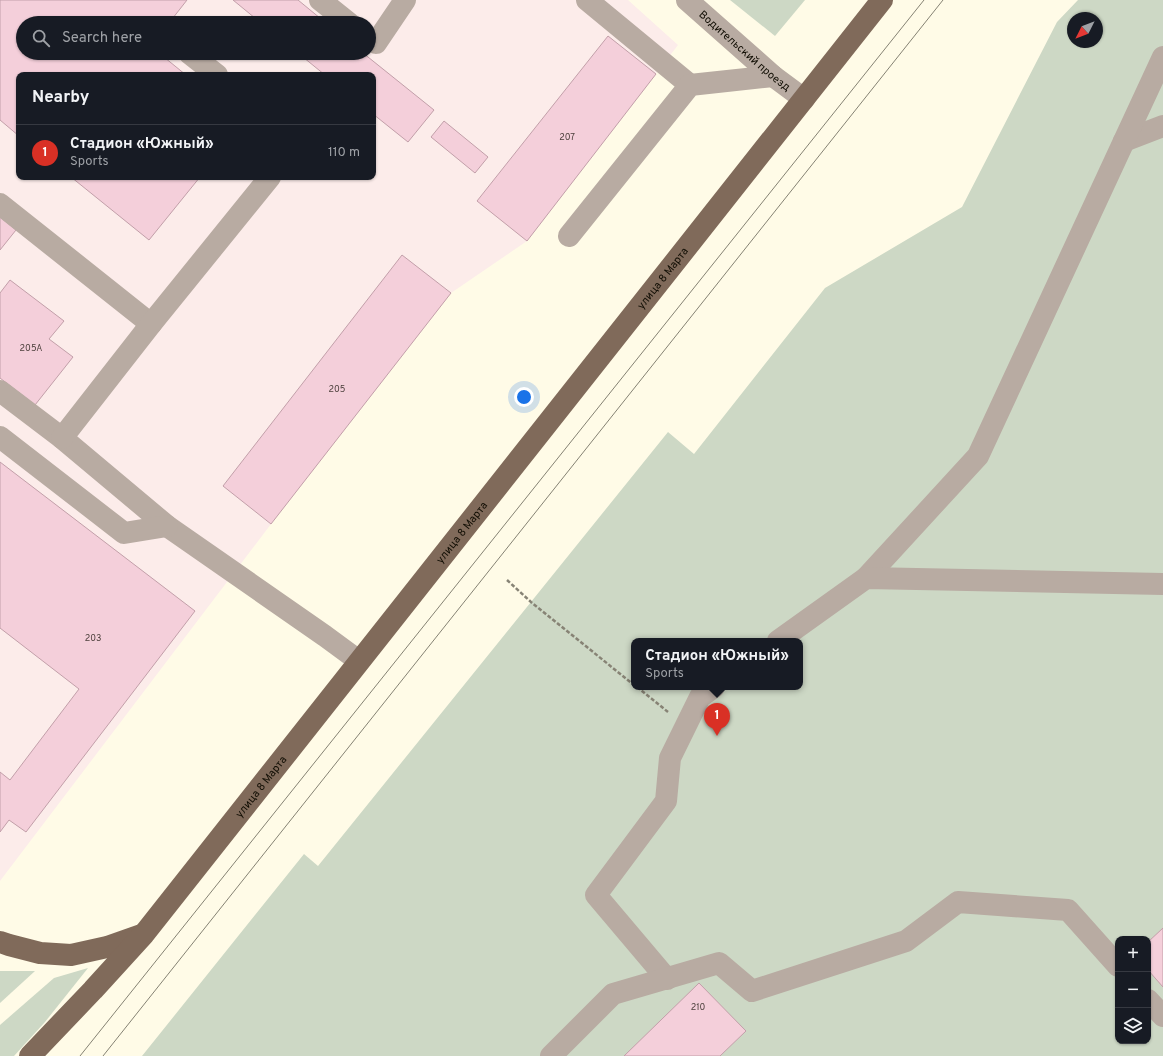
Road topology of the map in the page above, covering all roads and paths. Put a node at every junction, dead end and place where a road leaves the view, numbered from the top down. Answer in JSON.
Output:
{"nodes":[{"id":1,"x":320,"y":0,"type":"edge"},
{"id":2,"x":405,"y":0,"type":"edge"},
{"id":3,"x":587,"y":0,"type":"edge"},
{"id":4,"x":687,"y":0,"type":"edge"},
{"id":5,"x":882,"y":0,"type":"edge"},
{"id":6,"x":340,"y":16,"type":"edge"},
{"id":7,"x":376,"y":43,"type":"edge"},
{"id":8,"x":1163,"y":57,"type":"edge"},
{"id":9,"x":198,"y":60,"type":"edge"},
{"id":10,"x":213,"y":72,"type":"edge"},
{"id":11,"x":773,"y":76,"type":"junction"},
{"id":12,"x":690,"y":85,"type":"junction"},
{"id":13,"x":804,"y":99,"type":"junction"},
{"id":14,"x":1163,"y":126,"type":"edge"},
{"id":15,"x":1124,"y":142,"type":"junction"},
{"id":16,"x":268,"y":180,"type":"edge"},
{"id":17,"x":0,"y":204,"type":"edge"},
{"id":18,"x":569,"y":236,"type":"dead end"},
{"id":19,"x":151,"y":324,"type":"junction"},
{"id":20,"x":0,"y":391,"type":"edge"},
{"id":21,"x":0,"y":437,"type":"edge"},
{"id":22,"x":62,"y":438,"type":"junction"},
{"id":23,"x":167,"y":526,"type":"junction"},
{"id":24,"x":866,"y":578,"type":"junction"},
{"id":25,"x":507,"y":580,"type":"dead end"},
{"id":26,"x":1163,"y":584,"type":"edge"},
{"id":27,"x":782,"y":638,"type":"edge"},
{"id":28,"x":359,"y":661,"type":"junction"},
{"id":29,"x":631,"y":683,"type":"edge"},
{"id":30,"x":641,"y":690,"type":"edge"},
{"id":31,"x":710,"y":690,"type":"edge"},
{"id":32,"x":686,"y":726,"type":"junction"},
{"id":33,"x":144,"y":934,"type":"junction"},
{"id":34,"x":0,"y":942,"type":"edge"},
{"id":35,"x":1115,"y":963,"type":"edge"},
{"id":36,"x":667,"y":979,"type":"junction"},
{"id":37,"x":1151,"y":1003,"type":"edge"},
{"id":38,"x":1163,"y":1016,"type":"edge"},
{"id":39,"x":30,"y":1056,"type":"edge"},
{"id":40,"x":551,"y":1056,"type":"edge"}],
"edges":[{"from":1,"to":6,"type":"street"},
{"from":2,"to":7,"type":"street"},
{"from":3,"to":12,"type":"street"},
{"from":4,"to":11,"type":"street","name":"Водительский проезд"},
{"from":5,"to":13,"type":"main road","name":"улица 8 Марта"},
{"from":8,"to":15,"type":"street"},
{"from":9,"to":10,"type":"street"},
{"from":11,"to":12,"type":"street"},
{"from":11,"to":13,"type":"street","name":"Водительский проезд"},
{"from":12,"to":18,"type":"street"},
{"from":13,"to":28,"type":"main road","name":"улица 8 Марта"},
{"from":14,"to":15,"type":"street"},
{"from":15,"to":24,"type":"street"},
{"from":16,"to":19,"type":"street"},
{"from":17,"to":19,"type":"street"},
{"from":19,"to":22,"type":"street"},
{"from":20,"to":22,"type":"street"},
{"from":21,"to":23,"type":"street"},
{"from":22,"to":23,"type":"street"},
{"from":23,"to":28,"type":"street"},
{"from":24,"to":26,"type":"street"},
{"from":24,"to":27,"type":"street"},
{"from":25,"to":29,"type":"path"},
{"from":28,"to":33,"type":"main road","name":"улица 8 Марта"},
{"from":30,"to":32,"type":"path"},
{"from":31,"to":32,"type":"street"},
{"from":32,"to":36,"type":"street"},
{"from":33,"to":34,"type":"main road"},
{"from":33,"to":39,"type":"main road","name":"улица 8 Марта"},
{"from":35,"to":36,"type":"street"},
{"from":36,"to":40,"type":"street"},
{"from":37,"to":38,"type":"street"}]}
